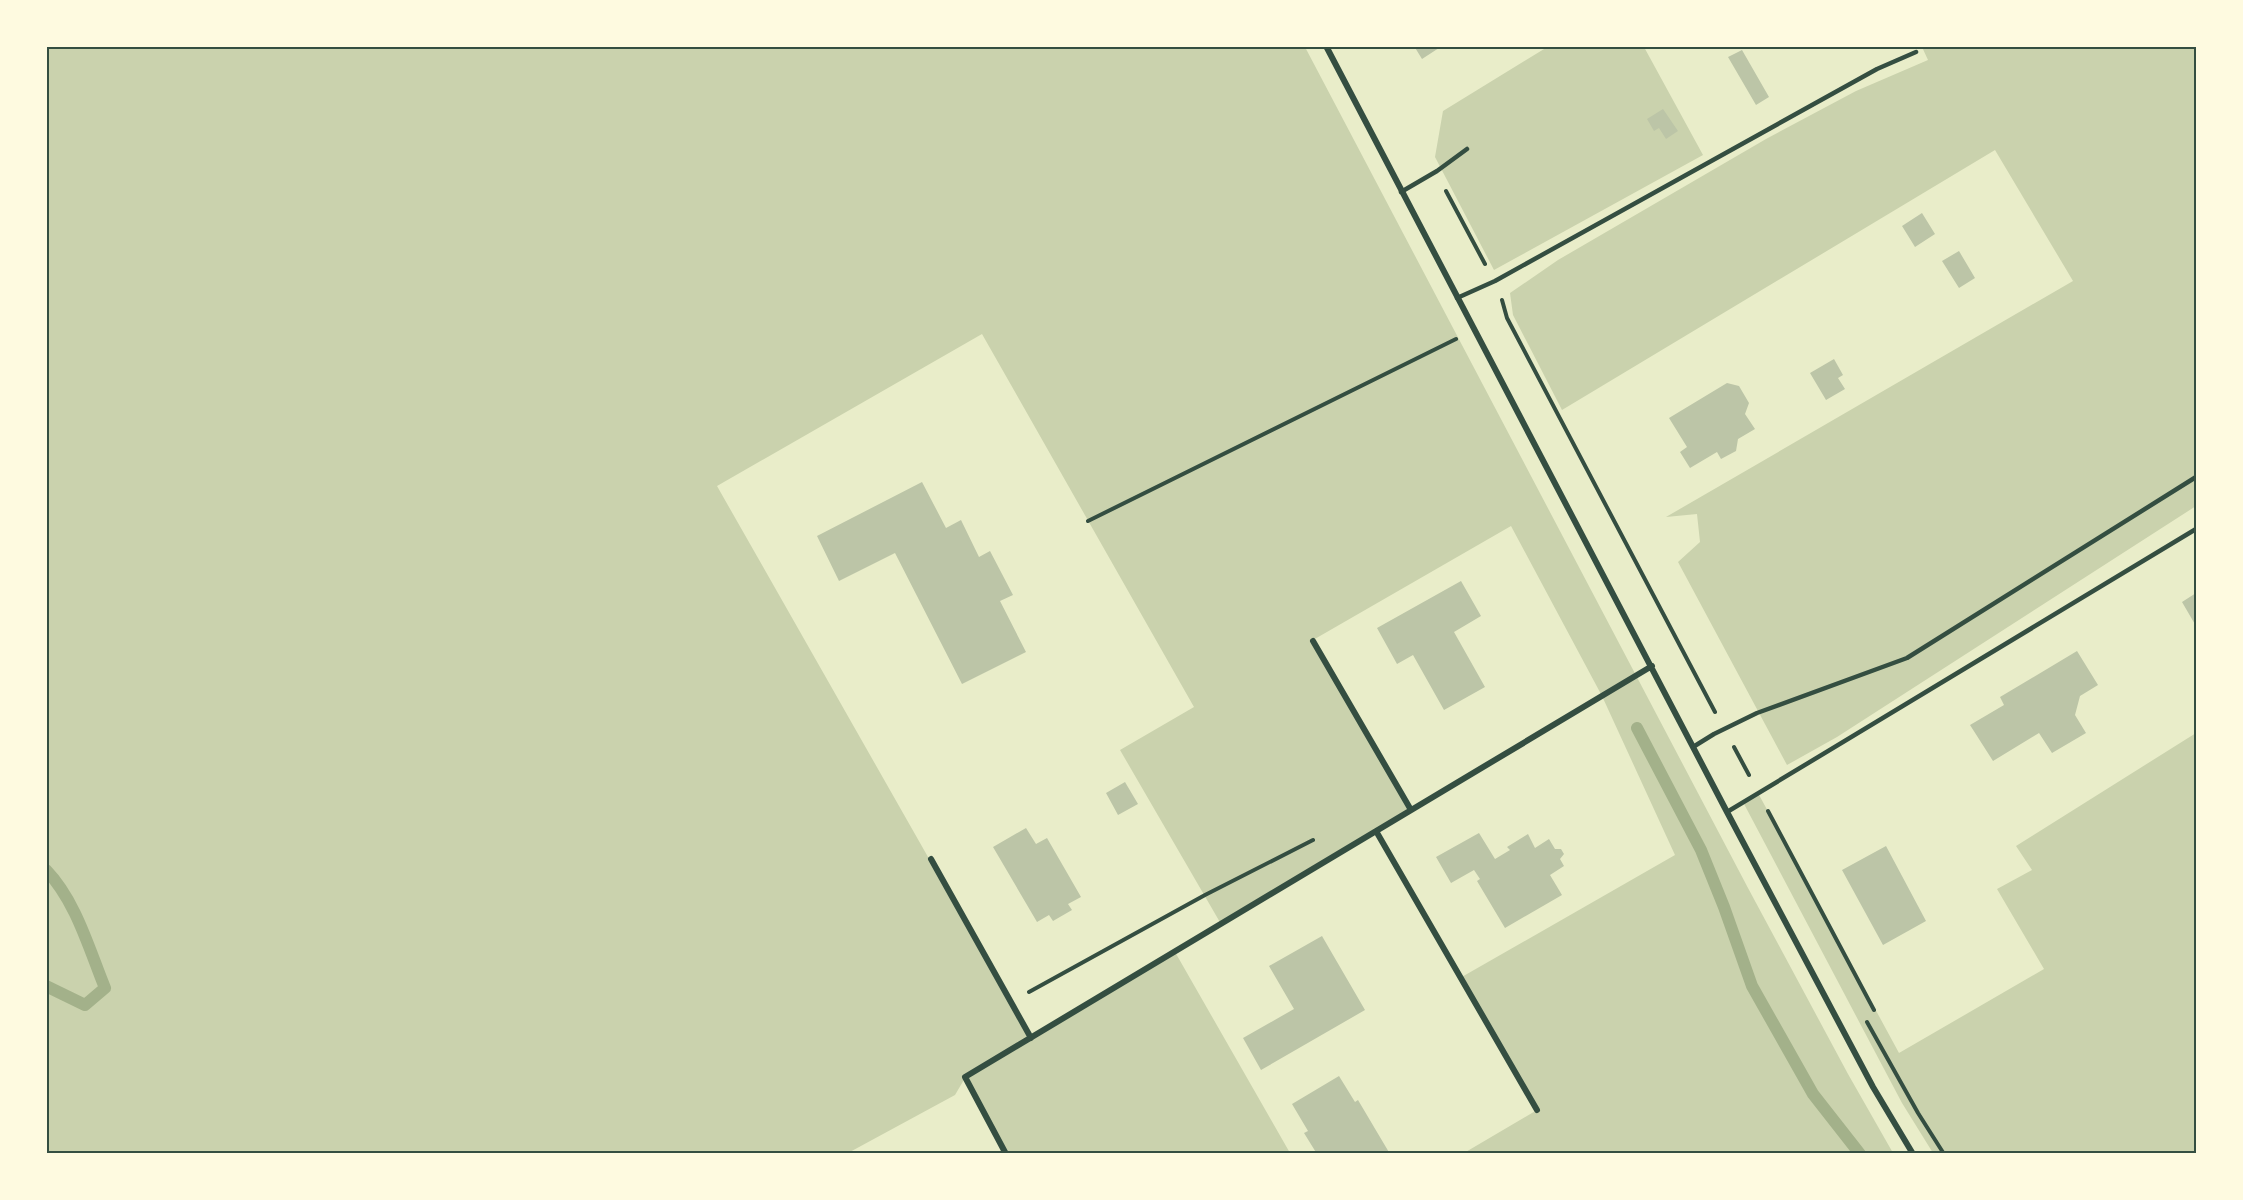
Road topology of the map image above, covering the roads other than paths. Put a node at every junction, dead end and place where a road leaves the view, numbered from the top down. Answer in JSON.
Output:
{"nodes":[{"id":1,"x":1326,"y":46,"type":"edge"},
{"id":2,"x":1916,"y":52,"type":"dead end"},
{"id":3,"x":1467,"y":149,"type":"dead end"},
{"id":4,"x":1401,"y":192,"type":"junction"},
{"id":5,"x":1457,"y":298,"type":"junction"},
{"id":6,"x":2196,"y":477,"type":"edge"},
{"id":7,"x":2196,"y":529,"type":"edge"},
{"id":8,"x":1313,"y":641,"type":"dead end"},
{"id":9,"x":1652,"y":666,"type":"junction"},
{"id":10,"x":1693,"y":747,"type":"junction"},
{"id":11,"x":1411,"y":810,"type":"junction"},
{"id":12,"x":1726,"y":812,"type":"junction"},
{"id":13,"x":1376,"y":831,"type":"junction"},
{"id":14,"x":931,"y":859,"type":"dead end"},
{"id":15,"x":1031,"y":1038,"type":"junction"},
{"id":16,"x":1537,"y":1110,"type":"dead end"},
{"id":17,"x":1006,"y":1154,"type":"edge"},
{"id":18,"x":1913,"y":1154,"type":"edge"}],
"edges":[{"from":1,"to":4,"type":"street"},
{"from":2,"to":5,"type":"lane"},
{"from":3,"to":4,"type":"lane"},
{"from":4,"to":5,"type":"street"},
{"from":5,"to":9,"type":"street"},
{"from":6,"to":10,"type":"lane"},
{"from":7,"to":12,"type":"lane"},
{"from":8,"to":11,"type":"street"},
{"from":9,"to":10,"type":"street"},
{"from":9,"to":11,"type":"street"},
{"from":10,"to":12,"type":"street"},
{"from":11,"to":13,"type":"street"},
{"from":12,"to":18,"type":"street"},
{"from":13,"to":15,"type":"street"},
{"from":13,"to":16,"type":"street"},
{"from":14,"to":15,"type":"street"},
{"from":15,"to":17,"type":"street"}]}
